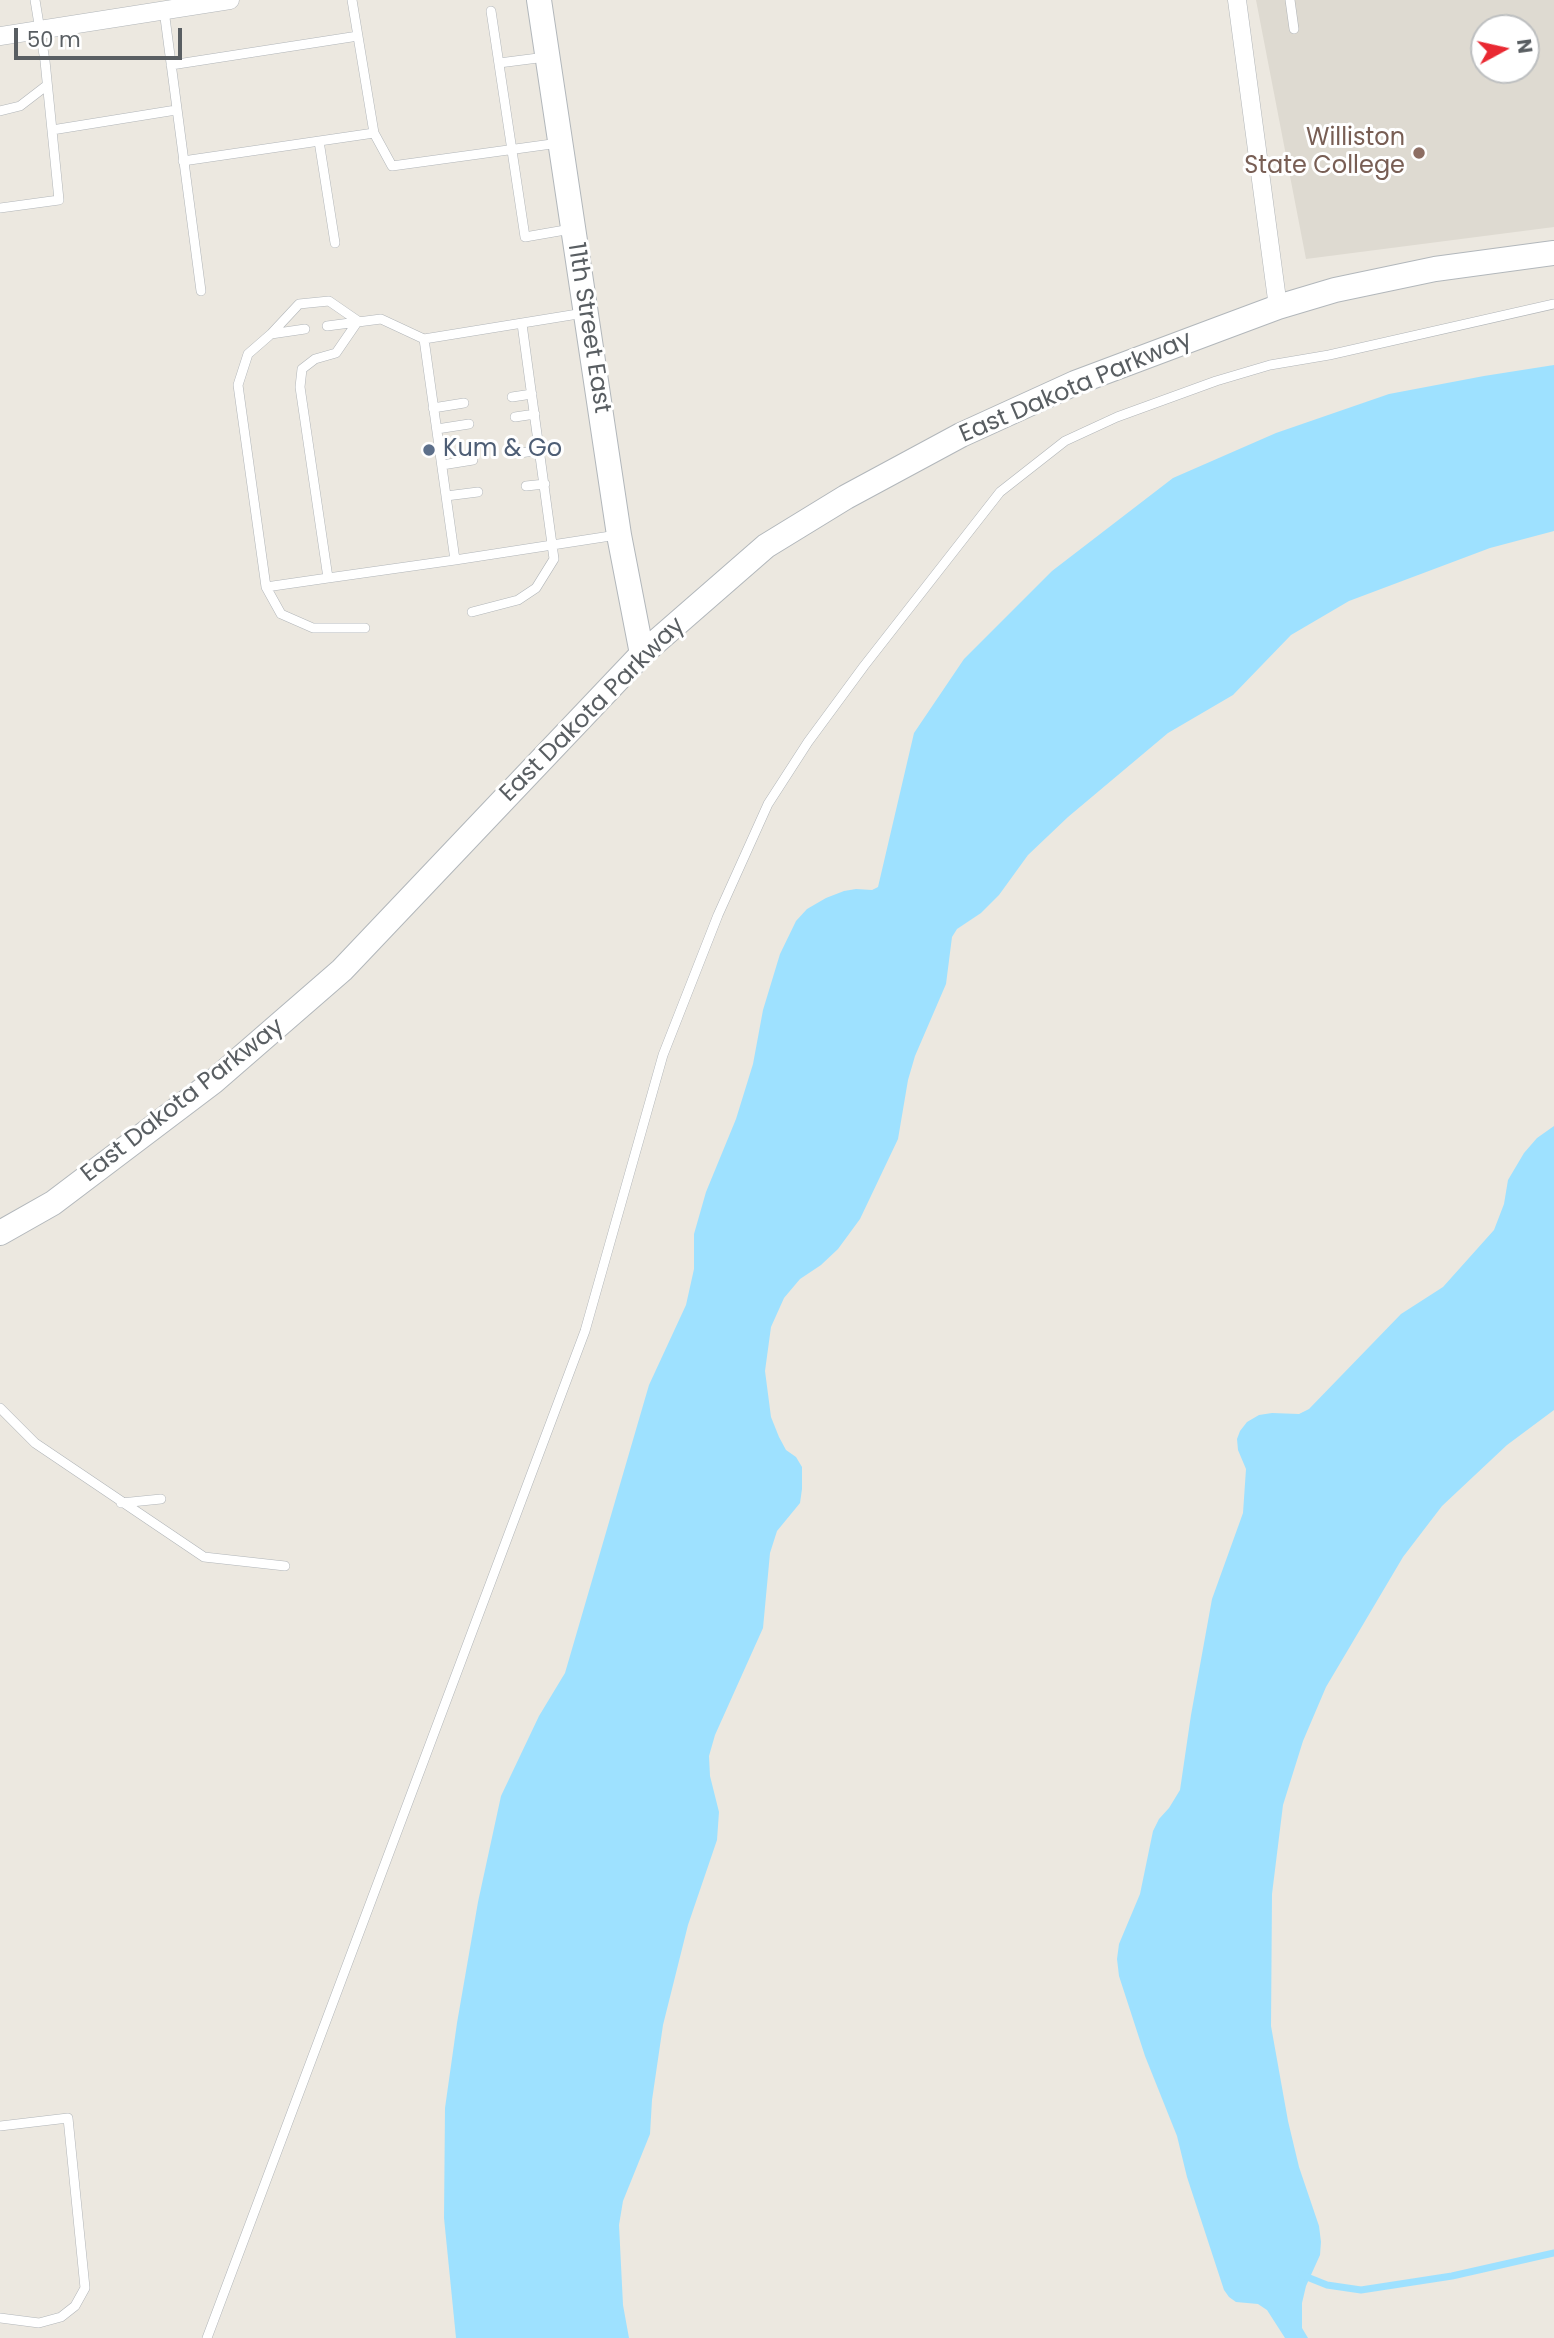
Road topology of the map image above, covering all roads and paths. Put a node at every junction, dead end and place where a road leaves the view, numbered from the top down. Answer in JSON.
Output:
{"nodes":[{"id":1,"x":34,"y":0,"type":"edge"},
{"id":2,"x":230,"y":0,"type":"edge"},
{"id":3,"x":352,"y":0,"type":"edge"},
{"id":4,"x":539,"y":0,"type":"edge"},
{"id":5,"x":1237,"y":0,"type":"edge"},
{"id":6,"x":1290,"y":0,"type":"edge"},
{"id":7,"x":163,"y":5,"type":"edge"},
{"id":8,"x":491,"y":11,"type":"dead end"},
{"id":9,"x":1294,"y":29,"type":"dead end"},
{"id":10,"x":39,"y":31,"type":"junction"},
{"id":11,"x":0,"y":36,"type":"edge"},
{"id":12,"x":358,"y":36,"type":"junction"},
{"id":13,"x":548,"y":57,"type":"junction"},
{"id":14,"x":499,"y":63,"type":"junction"},
{"id":15,"x":171,"y":65,"type":"junction"},
{"id":16,"x":46,"y":86,"type":"junction"},
{"id":17,"x":0,"y":110,"type":"edge"},
{"id":18,"x":176,"y":110,"type":"junction"},
{"id":19,"x":52,"y":130,"type":"junction"},
{"id":20,"x":374,"y":133,"type":"junction"},
{"id":21,"x":319,"y":141,"type":"junction"},
{"id":22,"x":561,"y":143,"type":"junction"},
{"id":23,"x":513,"y":150,"type":"junction"},
{"id":24,"x":183,"y":161,"type":"junction"},
{"id":25,"x":0,"y":208,"type":"edge"},
{"id":26,"x":573,"y":228,"type":"junction"},
{"id":27,"x":335,"y":243,"type":"dead end"},
{"id":28,"x":1554,"y":253,"type":"edge"},
{"id":29,"x":201,"y":291,"type":"dead end"},
{"id":30,"x":1554,"y":304,"type":"edge"},
{"id":31,"x":1278,"y":307,"type":"junction"},
{"id":32,"x":586,"y":313,"type":"junction"},
{"id":33,"x":358,"y":321,"type":"junction"},
{"id":34,"x":523,"y":324,"type":"junction"},
{"id":35,"x":327,"y":326,"type":"dead end"},
{"id":36,"x":305,"y":329,"type":"dead end"},
{"id":37,"x":271,"y":334,"type":"junction"},
{"id":38,"x":424,"y":340,"type":"junction"},
{"id":39,"x":532,"y":394,"type":"junction"},
{"id":40,"x":512,"y":397,"type":"dead end"},
{"id":41,"x":464,"y":404,"type":"dead end"},
{"id":42,"x":433,"y":408,"type":"junction"},
{"id":43,"x":535,"y":414,"type":"junction"},
{"id":44,"x":515,"y":417,"type":"dead end"},
{"id":45,"x":468,"y":424,"type":"dead end"},
{"id":46,"x":436,"y":429,"type":"junction"},
{"id":47,"x":540,"y":450,"type":"junction"},
{"id":48,"x":520,"y":453,"type":"dead end"},
{"id":49,"x":473,"y":460,"type":"dead end"},
{"id":50,"x":442,"y":465,"type":"junction"},
{"id":51,"x":545,"y":484,"type":"junction"},
{"id":52,"x":526,"y":486,"type":"dead end"},
{"id":53,"x":478,"y":492,"type":"dead end"},
{"id":54,"x":446,"y":496,"type":"junction"},
{"id":55,"x":619,"y":535,"type":"junction"},
{"id":56,"x":553,"y":545,"type":"junction"},
{"id":57,"x":454,"y":560,"type":"junction"},
{"id":58,"x":328,"y":579,"type":"junction"},
{"id":59,"x":266,"y":587,"type":"junction"},
{"id":60,"x":472,"y":612,"type":"dead end"},
{"id":61,"x":365,"y":628,"type":"dead end"},
{"id":62,"x":642,"y":654,"type":"junction"},
{"id":63,"x":0,"y":1233,"type":"edge"},
{"id":64,"x":0,"y":1408,"type":"edge"},
{"id":65,"x":161,"y":1499,"type":"dead end"},
{"id":66,"x":121,"y":1503,"type":"junction"},
{"id":67,"x":285,"y":1566,"type":"dead end"},
{"id":68,"x":0,"y":2126,"type":"edge"},
{"id":69,"x":0,"y":2318,"type":"edge"},
{"id":70,"x":207,"y":2338,"type":"edge"}],
"edges":[{"from":1,"to":10,"type":"lane"},
{"from":2,"to":7,"type":"street"},
{"from":3,"to":12,"type":"lane"},
{"from":4,"to":13,"type":"main road","name":"11th Street East"},
{"from":5,"to":31,"type":"street"},
{"from":6,"to":9,"type":"lane"},
{"from":7,"to":10,"type":"street"},
{"from":7,"to":15,"type":"lane"},
{"from":8,"to":14,"type":"lane"},
{"from":10,"to":11,"type":"street"},
{"from":10,"to":16,"type":"lane"},
{"from":12,"to":15,"type":"lane"},
{"from":12,"to":20,"type":"lane"},
{"from":13,"to":14,"type":"lane"},
{"from":13,"to":22,"type":"main road","name":"11th Street East"},
{"from":14,"to":23,"type":"lane"},
{"from":15,"to":18,"type":"lane"},
{"from":16,"to":17,"type":"lane"},
{"from":16,"to":19,"type":"lane"},
{"from":18,"to":19,"type":"lane"},
{"from":18,"to":24,"type":"lane"},
{"from":19,"to":25,"type":"lane"},
{"from":20,"to":21,"type":"lane"},
{"from":20,"to":23,"type":"lane"},
{"from":21,"to":24,"type":"lane"},
{"from":21,"to":27,"type":"lane"},
{"from":22,"to":23,"type":"lane"},
{"from":22,"to":26,"type":"main road","name":"11th Street East"},
{"from":23,"to":26,"type":"lane"},
{"from":24,"to":29,"type":"lane"},
{"from":26,"to":32,"type":"main road","name":"11th Street East"},
{"from":28,"to":31,"type":"main road","name":"East Dakota Parkway"},
{"from":30,"to":70,"type":"lane"},
{"from":31,"to":62,"type":"main road","name":"East Dakota Parkway"},
{"from":32,"to":34,"type":"lane"},
{"from":32,"to":55,"type":"main road","name":"11th Street East"},
{"from":33,"to":35,"type":"lane"},
{"from":33,"to":37,"type":"lane"},
{"from":33,"to":38,"type":"lane"},
{"from":33,"to":58,"type":"lane"},
{"from":34,"to":38,"type":"lane"},
{"from":34,"to":39,"type":"lane"},
{"from":36,"to":37,"type":"lane"},
{"from":37,"to":59,"type":"lane"},
{"from":38,"to":42,"type":"lane"},
{"from":39,"to":40,"type":"lane"},
{"from":39,"to":43,"type":"lane"},
{"from":41,"to":42,"type":"lane"},
{"from":42,"to":46,"type":"lane"},
{"from":43,"to":44,"type":"lane"},
{"from":43,"to":47,"type":"lane"},
{"from":45,"to":46,"type":"lane"},
{"from":46,"to":50,"type":"lane"},
{"from":47,"to":48,"type":"lane"},
{"from":47,"to":51,"type":"lane"},
{"from":49,"to":50,"type":"lane"},
{"from":50,"to":54,"type":"lane"},
{"from":51,"to":52,"type":"lane"},
{"from":51,"to":56,"type":"lane"},
{"from":53,"to":54,"type":"lane"},
{"from":54,"to":57,"type":"lane"},
{"from":55,"to":56,"type":"lane"},
{"from":55,"to":62,"type":"main road","name":"11th Street East"},
{"from":56,"to":57,"type":"lane"},
{"from":56,"to":60,"type":"lane"},
{"from":57,"to":58,"type":"lane"},
{"from":58,"to":59,"type":"lane"},
{"from":59,"to":61,"type":"lane"},
{"from":62,"to":63,"type":"main road","name":"East Dakota Parkway"},
{"from":64,"to":66,"type":"lane"},
{"from":65,"to":66,"type":"lane"},
{"from":66,"to":67,"type":"lane"},
{"from":68,"to":69,"type":"lane"}]}
